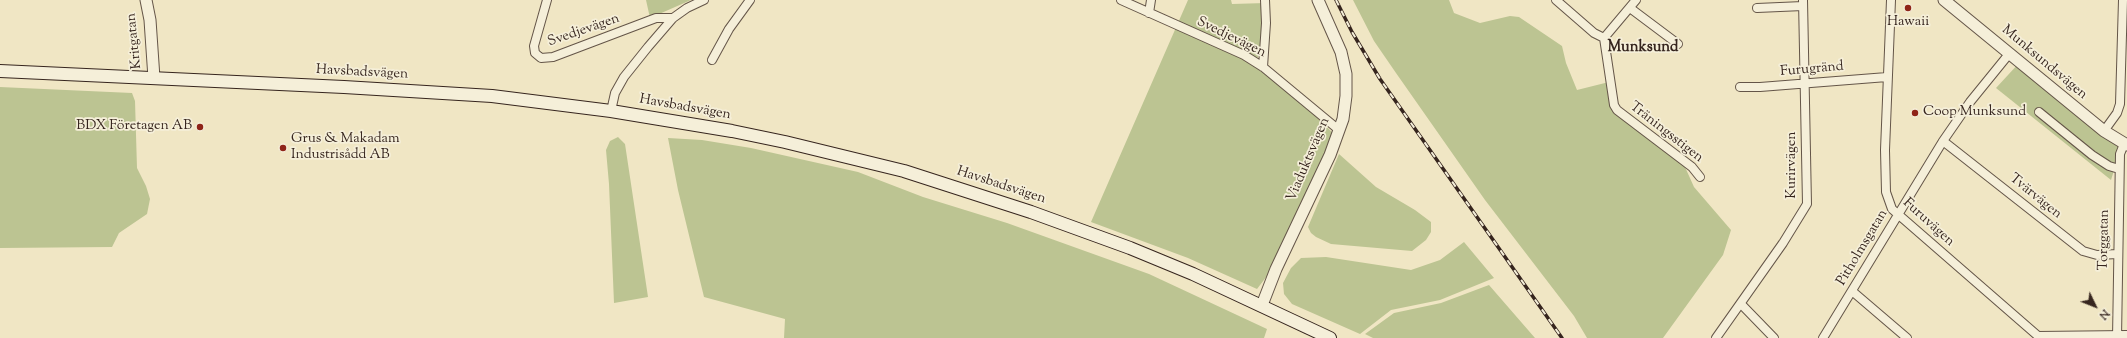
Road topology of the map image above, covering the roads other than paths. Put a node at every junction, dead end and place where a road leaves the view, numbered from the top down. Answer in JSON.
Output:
{"nodes":[{"id":1,"x":146,"y":0,"type":"edge"},
{"id":2,"x":547,"y":0,"type":"edge"},
{"id":3,"x":704,"y":0,"type":"edge"},
{"id":4,"x":750,"y":0,"type":"edge"},
{"id":5,"x":1121,"y":0,"type":"edge"},
{"id":6,"x":1151,"y":0,"type":"edge"},
{"id":7,"x":1265,"y":0,"type":"edge"},
{"id":8,"x":1318,"y":0,"type":"edge"},
{"id":9,"x":1556,"y":0,"type":"edge"},
{"id":10,"x":1636,"y":0,"type":"edge"},
{"id":11,"x":1891,"y":0,"type":"edge"},
{"id":12,"x":1944,"y":0,"type":"edge"},
{"id":13,"x":2123,"y":0,"type":"edge"},
{"id":14,"x":1803,"y":3,"type":"edge"},
{"id":15,"x":1630,"y":8,"type":"junction"},
{"id":16,"x":1757,"y":8,"type":"dead end"},
{"id":17,"x":1149,"y":13,"type":"junction"},
{"id":18,"x":673,"y":18,"type":"junction"},
{"id":19,"x":1604,"y":38,"type":"junction"},
{"id":20,"x":1678,"y":44,"type":"dead end"},
{"id":21,"x":2009,"y":54,"type":"junction"},
{"id":22,"x":712,"y":60,"type":"dead end"},
{"id":23,"x":1263,"y":67,"type":"junction"},
{"id":24,"x":0,"y":71,"type":"edge"},
{"id":25,"x":1888,"y":77,"type":"junction"},
{"id":26,"x":154,"y":78,"type":"junction"},
{"id":27,"x":1805,"y":83,"type":"junction"},
{"id":28,"x":1740,"y":87,"type":"dead end"},
{"id":29,"x":611,"y":111,"type":"junction"},
{"id":30,"x":2039,"y":112,"type":"dead end"},
{"id":31,"x":1339,"y":130,"type":"junction"},
{"id":32,"x":2104,"y":131,"type":"junction"},
{"id":33,"x":1943,"y":141,"type":"junction"},
{"id":34,"x":2126,"y":144,"type":"edge"},
{"id":35,"x":2119,"y":169,"type":"junction"},
{"id":36,"x":1700,"y":177,"type":"dead end"},
{"id":37,"x":1898,"y":215,"type":"junction"},
{"id":38,"x":2118,"y":254,"type":"junction"},
{"id":39,"x":1852,"y":291,"type":"junction"},
{"id":40,"x":1740,"y":304,"type":"junction"},
{"id":41,"x":1262,"y":305,"type":"junction"},
{"id":42,"x":2127,"y":335,"type":"edge"},
{"id":43,"x":2117,"y":336,"type":"edge"},
{"id":44,"x":2036,"y":337,"type":"edge"},
{"id":45,"x":1330,"y":338,"type":"edge"},
{"id":46,"x":1716,"y":338,"type":"edge"},
{"id":47,"x":1774,"y":338,"type":"edge"},
{"id":48,"x":1823,"y":338,"type":"edge"},
{"id":49,"x":1907,"y":338,"type":"edge"}],
"edges":[{"from":1,"to":26,"type":"street","name":"Kritgatan"},
{"from":2,"to":18,"type":"street","name":"Svedjevägen"},
{"from":3,"to":18,"type":"street"},
{"from":4,"to":22,"type":"street"},
{"from":5,"to":17,"type":"street","name":"Svedjevägen"},
{"from":6,"to":17,"type":"street"},
{"from":7,"to":23,"type":"street"},
{"from":8,"to":31,"type":"street","name":"Viaduktsvägen"},
{"from":9,"to":19,"type":"street"},
{"from":10,"to":15,"type":"street"},
{"from":11,"to":25,"type":"street","name":"Furuvägen"},
{"from":12,"to":21,"type":"street","name":"Munksundsvägen"},
{"from":13,"to":32,"type":"street"},
{"from":14,"to":16,"type":"street","name":"Kurirvägen"},
{"from":14,"to":27,"type":"street","name":"Kurirvägen"},
{"from":15,"to":19,"type":"street"},
{"from":15,"to":20,"type":"street"},
{"from":17,"to":23,"type":"street","name":"Svedjevägen"},
{"from":18,"to":29,"type":"street"},
{"from":19,"to":36,"type":"street","name":"Träningsstigen"},
{"from":21,"to":32,"type":"street","name":"Munksundsvägen"},
{"from":21,"to":33,"type":"street","name":"Pitholmsgatan"},
{"from":23,"to":31,"type":"street","name":"Svedjevägen"},
{"from":24,"to":26,"type":"main road","name":"Havsbadsvägen"},
{"from":25,"to":27,"type":"street","name":"Furugränd"},
{"from":25,"to":37,"type":"street","name":"Furuvägen"},
{"from":26,"to":29,"type":"main road","name":"Havsbadsvägen"},
{"from":27,"to":28,"type":"street","name":"Furugränd"},
{"from":27,"to":40,"type":"street","name":"Kurirvägen"},
{"from":29,"to":41,"type":"main road","name":"Havsbadsvägen"},
{"from":30,"to":35,"type":"street"},
{"from":31,"to":41,"type":"street","name":"Viaduktsvägen"},
{"from":32,"to":34,"type":"street","name":"Munksundsvägen"},
{"from":33,"to":37,"type":"street","name":"Pitholmsgatan"},
{"from":33,"to":38,"type":"street","name":"Tvärvägen"},
{"from":34,"to":35,"type":"street","name":"Torggatan"},
{"from":35,"to":38,"type":"street","name":"Torggatan"},
{"from":37,"to":39,"type":"street","name":"Pitholmsgatan"},
{"from":37,"to":44,"type":"street","name":"Furuvägen"},
{"from":38,"to":43,"type":"street","name":"Torggatan"},
{"from":39,"to":48,"type":"street","name":"Pitholmsgatan"},
{"from":39,"to":49,"type":"street"},
{"from":40,"to":46,"type":"street","name":"Kurirvägen"},
{"from":40,"to":47,"type":"street"},
{"from":41,"to":45,"type":"main road","name":"Havsbadsvägen"},
{"from":42,"to":43,"type":"street","name":"Furuvägen"},
{"from":43,"to":44,"type":"street","name":"Furuvägen"}]}
